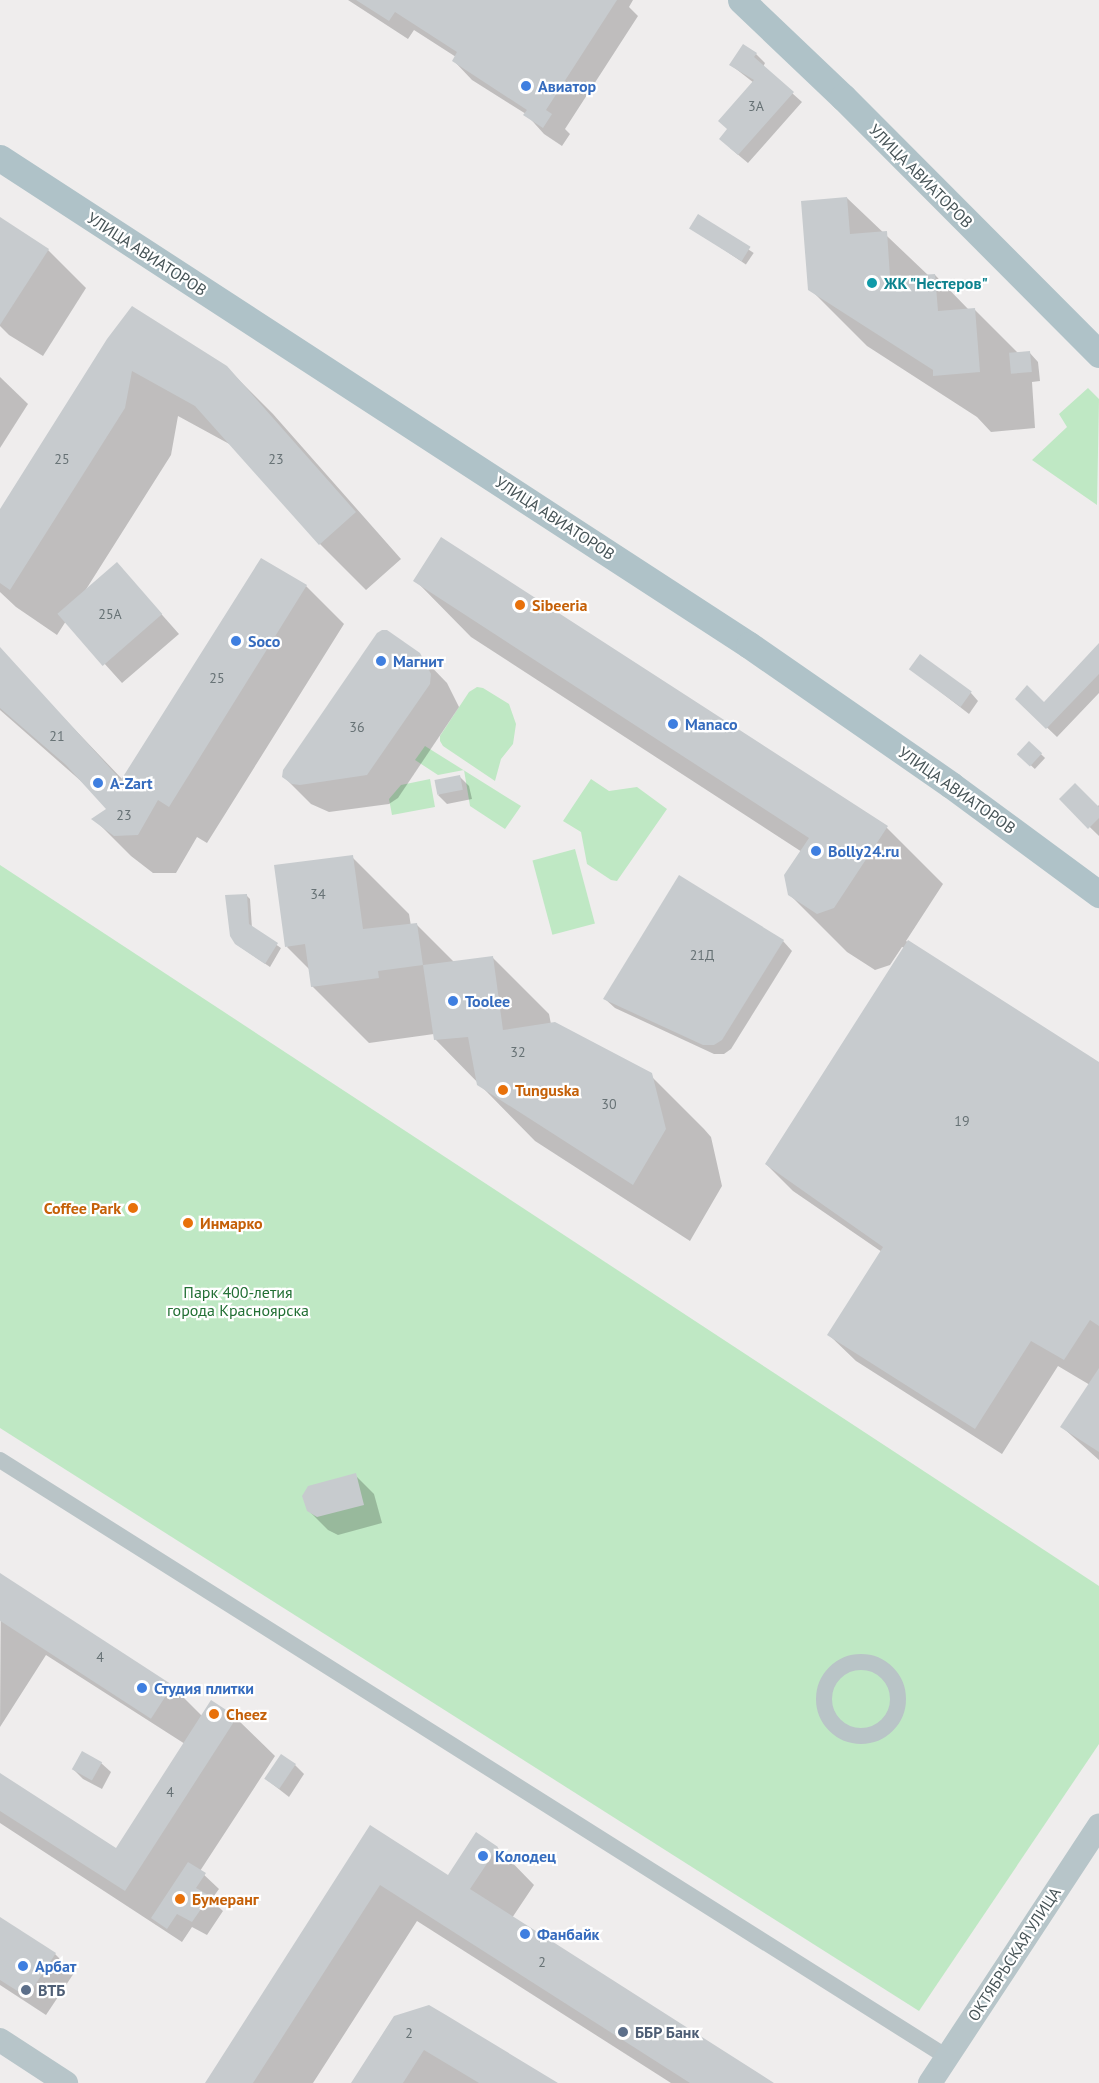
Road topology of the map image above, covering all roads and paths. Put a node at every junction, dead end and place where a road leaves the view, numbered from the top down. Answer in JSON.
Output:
{"nodes":[{"id":1,"x":741,"y":0,"type":"edge"},
{"id":2,"x":0,"y":158,"type":"edge"},
{"id":3,"x":1099,"y":354,"type":"edge"},
{"id":4,"x":1099,"y":894,"type":"edge"},
{"id":5,"x":0,"y":1460,"type":"edge"},
{"id":6,"x":888,"y":1674,"type":"joint"},
{"id":7,"x":1099,"y":1826,"type":"edge"},
{"id":8,"x":0,"y":2040,"type":"edge"},
{"id":9,"x":947,"y":2056,"type":"junction"},
{"id":10,"x":66,"y":2083,"type":"edge"},
{"id":11,"x":930,"y":2083,"type":"edge"}],
"edges":[{"from":1,"to":3,"type":"main road","name":"УЛИЦА АВИАТОРОВ"},
{"from":2,"to":4,"type":"main road","name":"УЛИЦА АВИАТОРОВ"},
{"from":5,"to":9,"type":"street"},
{"from":6,"to":6,"type":"street"},
{"from":7,"to":9,"type":"street","name":"ОКТЯБРЬСКАЯ УЛИЦА"},
{"from":8,"to":10,"type":"street"},
{"from":9,"to":11,"type":"street","name":"ОКТЯБРЬСКАЯ УЛИЦА"}]}
